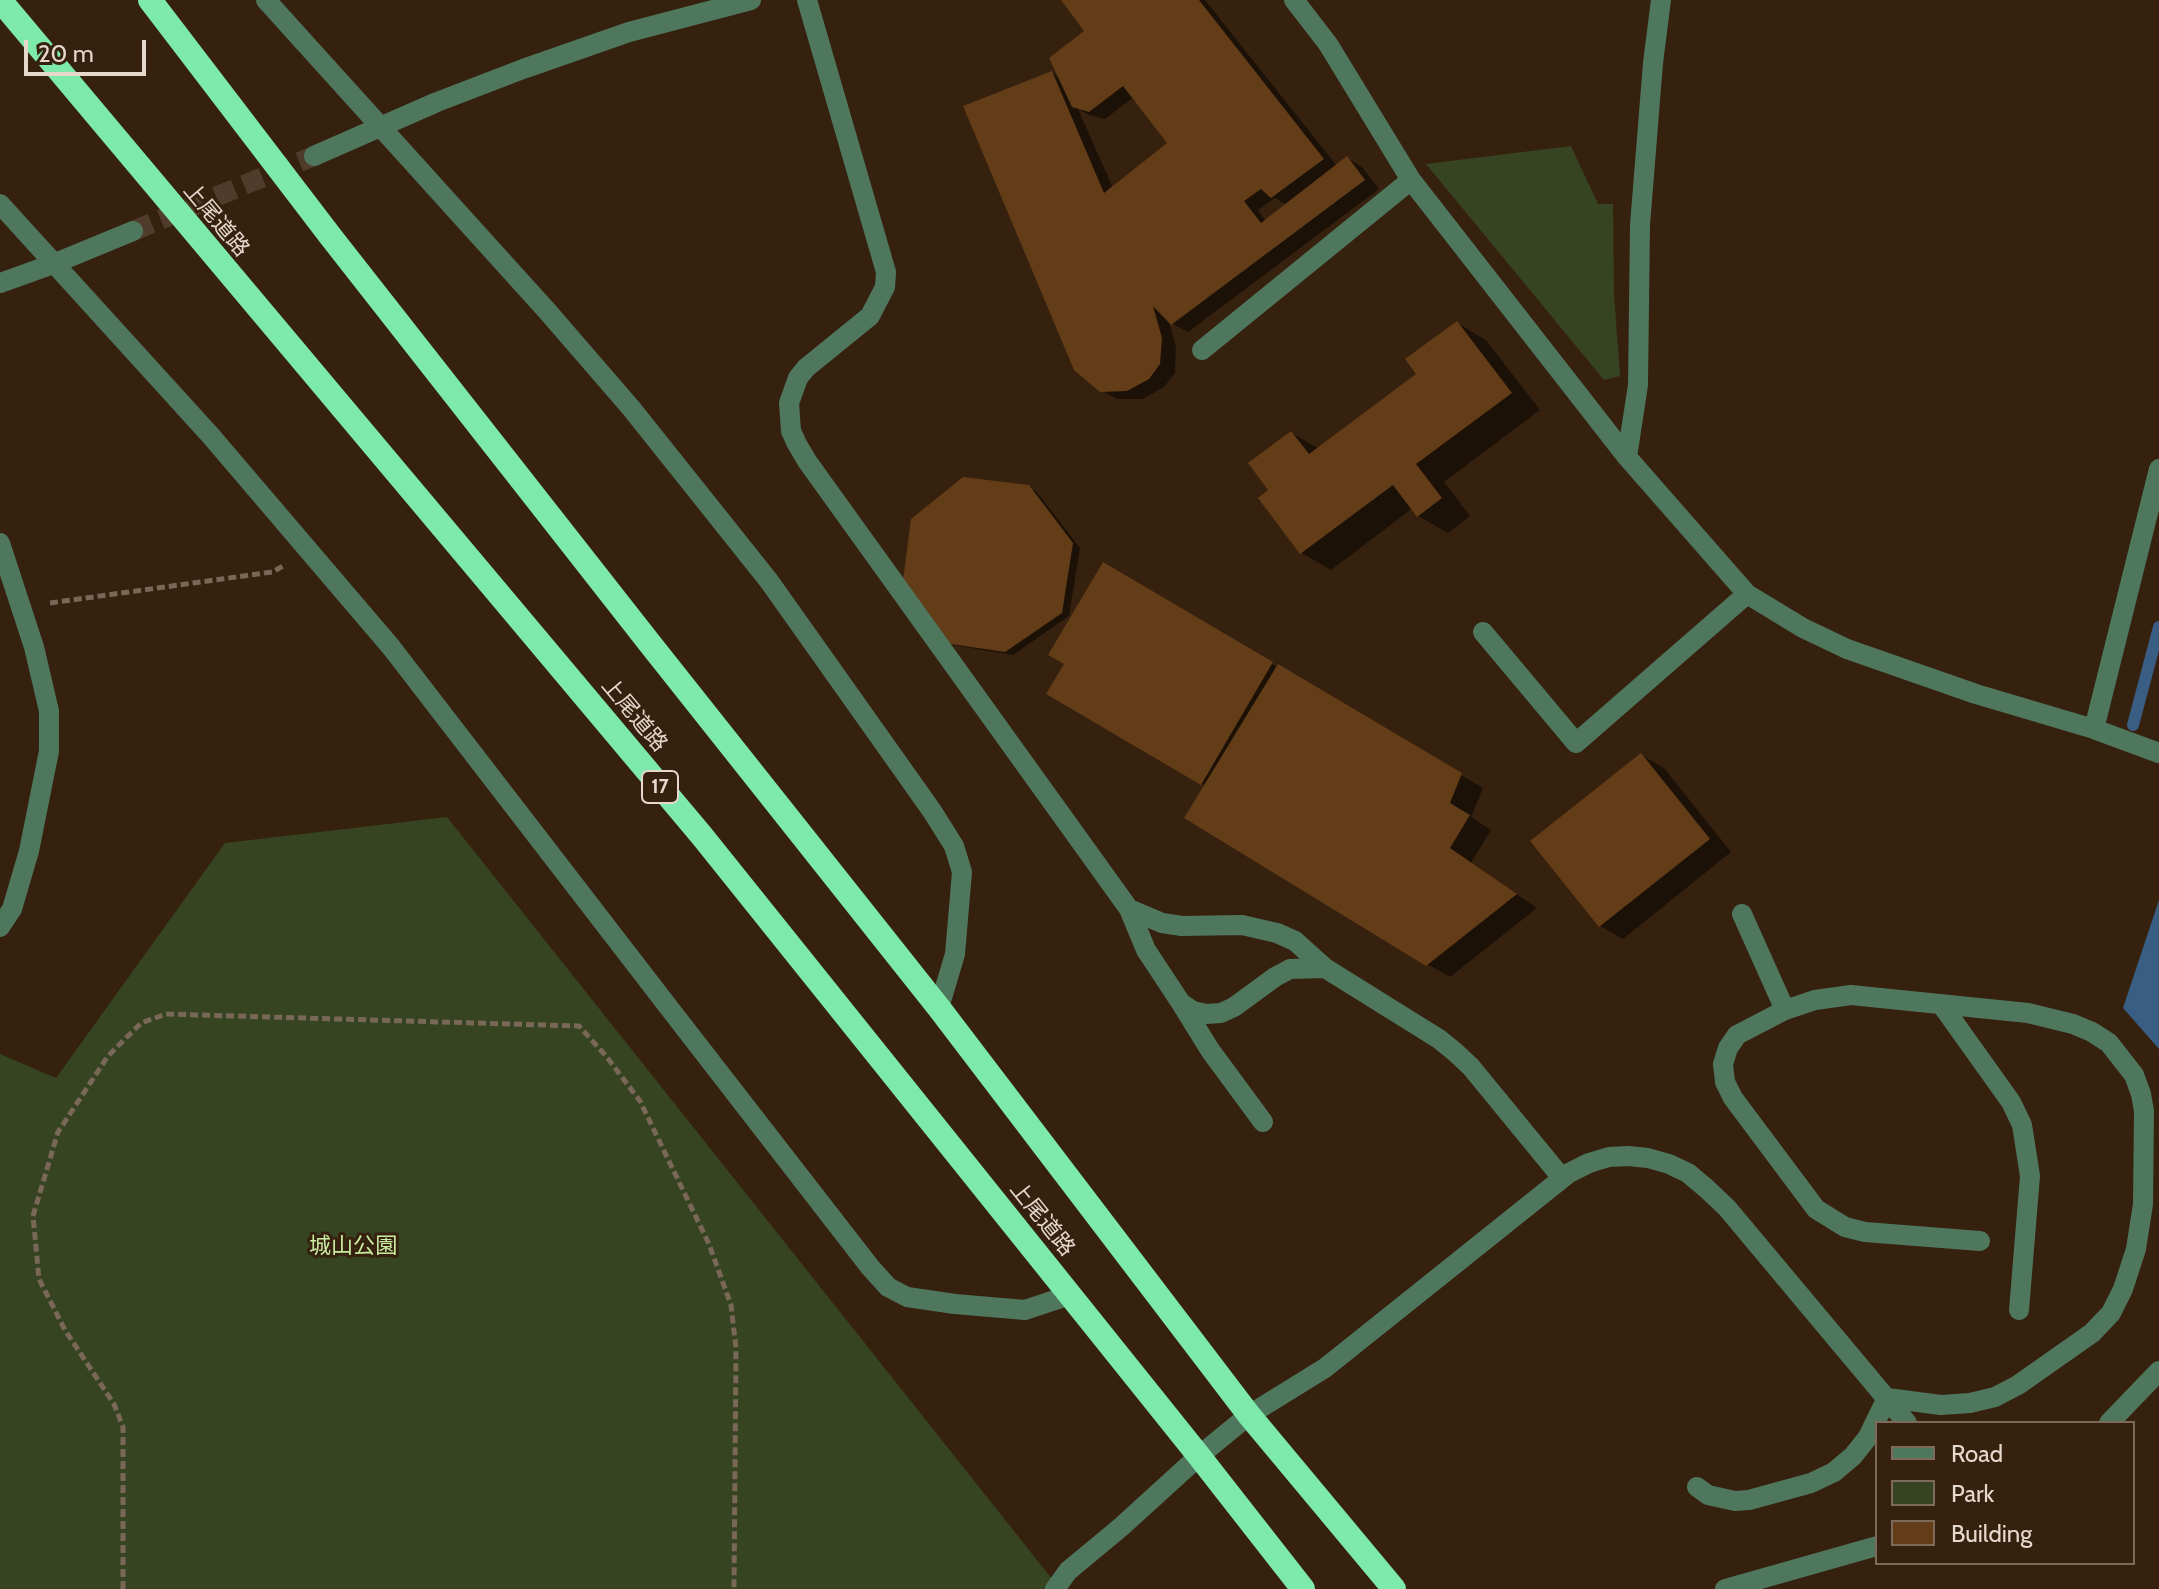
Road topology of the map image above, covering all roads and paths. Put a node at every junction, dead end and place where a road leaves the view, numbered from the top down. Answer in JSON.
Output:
{"nodes":[{"id":1,"x":0,"y":0,"type":"edge"},
{"id":2,"x":150,"y":0,"type":"edge"},
{"id":3,"x":266,"y":0,"type":"edge"},
{"id":4,"x":751,"y":0,"type":"edge"},
{"id":5,"x":807,"y":0,"type":"edge"},
{"id":6,"x":1294,"y":0,"type":"edge"},
{"id":7,"x":1661,"y":0,"type":"edge"},
{"id":8,"x":379,"y":127,"type":"junction"},
{"id":9,"x":314,"y":156,"type":"tunnel mouth"},
{"id":10,"x":1411,"y":180,"type":"junction"},
{"id":11,"x":0,"y":204,"type":"edge"},
{"id":12,"x":133,"y":231,"type":"tunnel mouth"},
{"id":13,"x":53,"y":264,"type":"junction"},
{"id":14,"x":0,"y":283,"type":"edge"},
{"id":15,"x":1202,"y":350,"type":"dead end"},
{"id":16,"x":1627,"y":457,"type":"junction"},
{"id":17,"x":2159,"y":469,"type":"edge"},
{"id":18,"x":0,"y":543,"type":"edge"},
{"id":19,"x":310,"y":552,"type":"junction"},
{"id":20,"x":1747,"y":594,"type":"junction"},
{"id":21,"x":22,"y":607,"type":"junction"},
{"id":22,"x":1483,"y":632,"type":"dead end"},
{"id":23,"x":2094,"y":729,"type":"junction"},
{"id":24,"x":2159,"y":753,"type":"edge"},
{"id":25,"x":1129,"y":909,"type":"junction"},
{"id":26,"x":1742,"y":914,"type":"dead end"},
{"id":27,"x":0,"y":927,"type":"edge"},
{"id":28,"x":1325,"y":968,"type":"junction"},
{"id":29,"x":1181,"y":1003,"type":"junction"},
{"id":30,"x":1941,"y":1004,"type":"junction"},
{"id":31,"x":939,"y":1008,"type":"junction"},
{"id":32,"x":1785,"y":1010,"type":"junction"},
{"id":33,"x":1263,"y":1122,"type":"dead end"},
{"id":34,"x":1562,"y":1178,"type":"junction"},
{"id":35,"x":1980,"y":1241,"type":"dead end"},
{"id":36,"x":1070,"y":1295,"type":"junction"},
{"id":37,"x":2019,"y":1310,"type":"dead end"},
{"id":38,"x":2159,"y":1371,"type":"edge"},
{"id":39,"x":1887,"y":1398,"type":"junction"},
{"id":40,"x":1249,"y":1415,"type":"junction"},
{"id":41,"x":1876,"y":1421,"type":"edge"},
{"id":42,"x":1905,"y":1421,"type":"edge"},
{"id":43,"x":2111,"y":1421,"type":"edge"},
{"id":44,"x":1875,"y":1423,"type":"edge"},
{"id":45,"x":1199,"y":1456,"type":"junction"},
{"id":46,"x":1697,"y":1487,"type":"dead end"},
{"id":47,"x":1875,"y":1547,"type":"edge"},
{"id":48,"x":123,"y":1589,"type":"edge"},
{"id":49,"x":734,"y":1589,"type":"edge"},
{"id":50,"x":1055,"y":1589,"type":"edge"},
{"id":51,"x":1303,"y":1589,"type":"edge"},
{"id":52,"x":1394,"y":1589,"type":"edge"},
{"id":53,"x":1725,"y":1589,"type":"edge"}],
"edges":[{"from":1,"to":36,"type":"highway","name":"上尾道路","number":"17"},
{"from":2,"to":31,"type":"highway","name":"上尾道路"},
{"from":3,"to":8,"type":"street"},
{"from":4,"to":8,"type":"street"},
{"from":5,"to":25,"type":"street"},
{"from":6,"to":10,"type":"street"},
{"from":7,"to":16,"type":"street"},
{"from":8,"to":9,"type":"street"},
{"from":8,"to":31,"type":"street"},
{"from":10,"to":15,"type":"street"},
{"from":10,"to":16,"type":"street"},
{"from":11,"to":13,"type":"street"},
{"from":12,"to":13,"type":"street"},
{"from":13,"to":14,"type":"street"},
{"from":13,"to":19,"type":"street"},
{"from":16,"to":20,"type":"street"},
{"from":17,"to":23,"type":"street"},
{"from":18,"to":21,"type":"street"},
{"from":19,"to":21,"type":"path"},
{"from":19,"to":36,"type":"street"},
{"from":20,"to":22,"type":"street"},
{"from":20,"to":23,"type":"street"},
{"from":21,"to":27,"type":"street"},
{"from":23,"to":24,"type":"street"},
{"from":25,"to":28,"type":"street"},
{"from":25,"to":29,"type":"street"},
{"from":26,"to":32,"type":"street"},
{"from":28,"to":29,"type":"street"},
{"from":28,"to":34,"type":"street"},
{"from":29,"to":33,"type":"street"},
{"from":30,"to":32,"type":"street"},
{"from":30,"to":37,"type":"street"},
{"from":30,"to":39,"type":"street"},
{"from":31,"to":40,"type":"highway","name":"上尾道路"},
{"from":32,"to":35,"type":"street"},
{"from":34,"to":39,"type":"street"},
{"from":34,"to":40,"type":"street"},
{"from":36,"to":45,"type":"highway","name":"上尾道路","number":"17"},
{"from":38,"to":43,"type":"street"},
{"from":39,"to":41,"type":"street"},
{"from":39,"to":42,"type":"street"},
{"from":40,"to":45,"type":"street"},
{"from":40,"to":52,"type":"highway","name":"上尾道路"},
{"from":44,"to":46,"type":"street"},
{"from":45,"to":50,"type":"street"},
{"from":45,"to":51,"type":"highway","name":"上尾道路","number":"17"},
{"from":47,"to":53,"type":"street"},
{"from":48,"to":49,"type":"path"}]}
